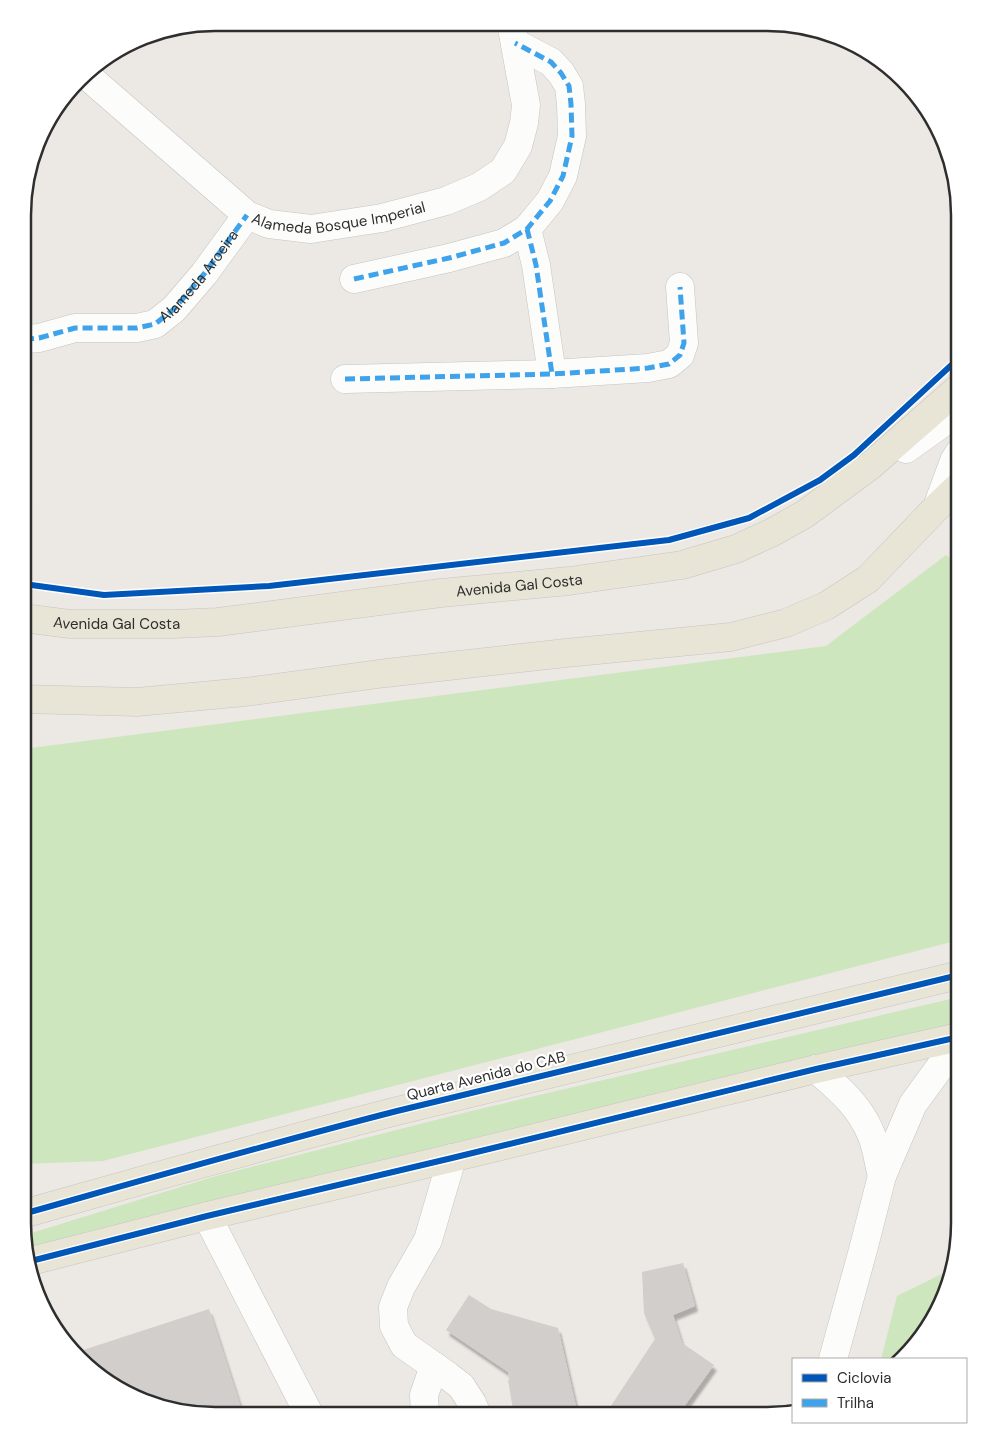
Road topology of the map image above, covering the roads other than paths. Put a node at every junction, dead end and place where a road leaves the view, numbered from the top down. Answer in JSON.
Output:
{"nodes":[{"id":1,"x":513,"y":33,"type":"edge"},
{"id":2,"x":91,"y":79,"type":"edge"},
{"id":3,"x":247,"y":215,"type":"junction"},
{"id":4,"x":527,"y":229,"type":"junction"},
{"id":5,"x":354,"y":279,"type":"dead end"},
{"id":6,"x":680,"y":287,"type":"dead end"},
{"id":7,"x":31,"y":338,"type":"edge"},
{"id":8,"x":552,"y":374,"type":"junction"},
{"id":9,"x":345,"y":379,"type":"dead end"},
{"id":10,"x":951,"y":395,"type":"edge"},
{"id":11,"x":951,"y":407,"type":"edge"},
{"id":12,"x":951,"y":416,"type":"edge"},
{"id":13,"x":936,"y":426,"type":"junction"},
{"id":14,"x":870,"y":466,"type":"junction"},
{"id":15,"x":951,"y":469,"type":"edge"},
{"id":16,"x":951,"y":494,"type":"edge"},
{"id":17,"x":937,"y":507,"type":"junction"},
{"id":18,"x":31,"y":619,"type":"edge"},
{"id":19,"x":31,"y":699,"type":"edge"},
{"id":20,"x":951,"y":977,"type":"edge"},
{"id":21,"x":951,"y":1041,"type":"edge"},
{"id":22,"x":951,"y":1050,"type":"edge"},
{"id":23,"x":816,"y":1069,"type":"junction"},
{"id":24,"x":452,"y":1158,"type":"junction"},
{"id":25,"x":882,"y":1176,"type":"junction"},
{"id":26,"x":31,"y":1211,"type":"edge"},
{"id":27,"x":207,"y":1216,"type":"junction"},
{"id":28,"x":35,"y":1260,"type":"edge"},
{"id":29,"x":833,"y":1358,"type":"edge"},
{"id":30,"x":434,"y":1366,"type":"junction"},
{"id":31,"x":306,"y":1407,"type":"edge"},
{"id":32,"x":425,"y":1407,"type":"edge"},
{"id":33,"x":474,"y":1407,"type":"edge"}],
"edges":[{"from":1,"to":3,"type":"street","name":"Alameda Bosque Imperial"},
{"from":1,"to":4,"type":"street","name":"Alameda Bosque Imperial"},
{"from":2,"to":3,"type":"street","name":"Alameda Bosque Imperial"},
{"from":3,"to":7,"type":"street","name":"Alameda Aroeira"},
{"from":4,"to":5,"type":"street","name":"Alameda Bosque Imperial"},
{"from":4,"to":8,"type":"street"},
{"from":6,"to":8,"type":"street"},
{"from":8,"to":9,"type":"street"},
{"from":10,"to":14,"type":"main road","name":"Avenida Gal Costa"},
{"from":11,"to":13,"type":"street"},
{"from":12,"to":13,"type":"street"},
{"from":13,"to":14,"type":"street"},
{"from":14,"to":18,"type":"main road","name":"Avenida Gal Costa"},
{"from":15,"to":17,"type":"street"},
{"from":16,"to":17,"type":"main road"},
{"from":17,"to":19,"type":"main road"},
{"from":20,"to":26,"type":"main road","name":"Quarta Avenida do CAB"},
{"from":21,"to":23,"type":"main road"},
{"from":22,"to":25,"type":"street"},
{"from":23,"to":24,"type":"main road"},
{"from":23,"to":25,"type":"street"},
{"from":24,"to":27,"type":"main road"},
{"from":24,"to":30,"type":"street"},
{"from":25,"to":29,"type":"street"},
{"from":27,"to":28,"type":"main road"},
{"from":27,"to":31,"type":"street"},
{"from":30,"to":32,"type":"street"},
{"from":30,"to":33,"type":"street"}]}
